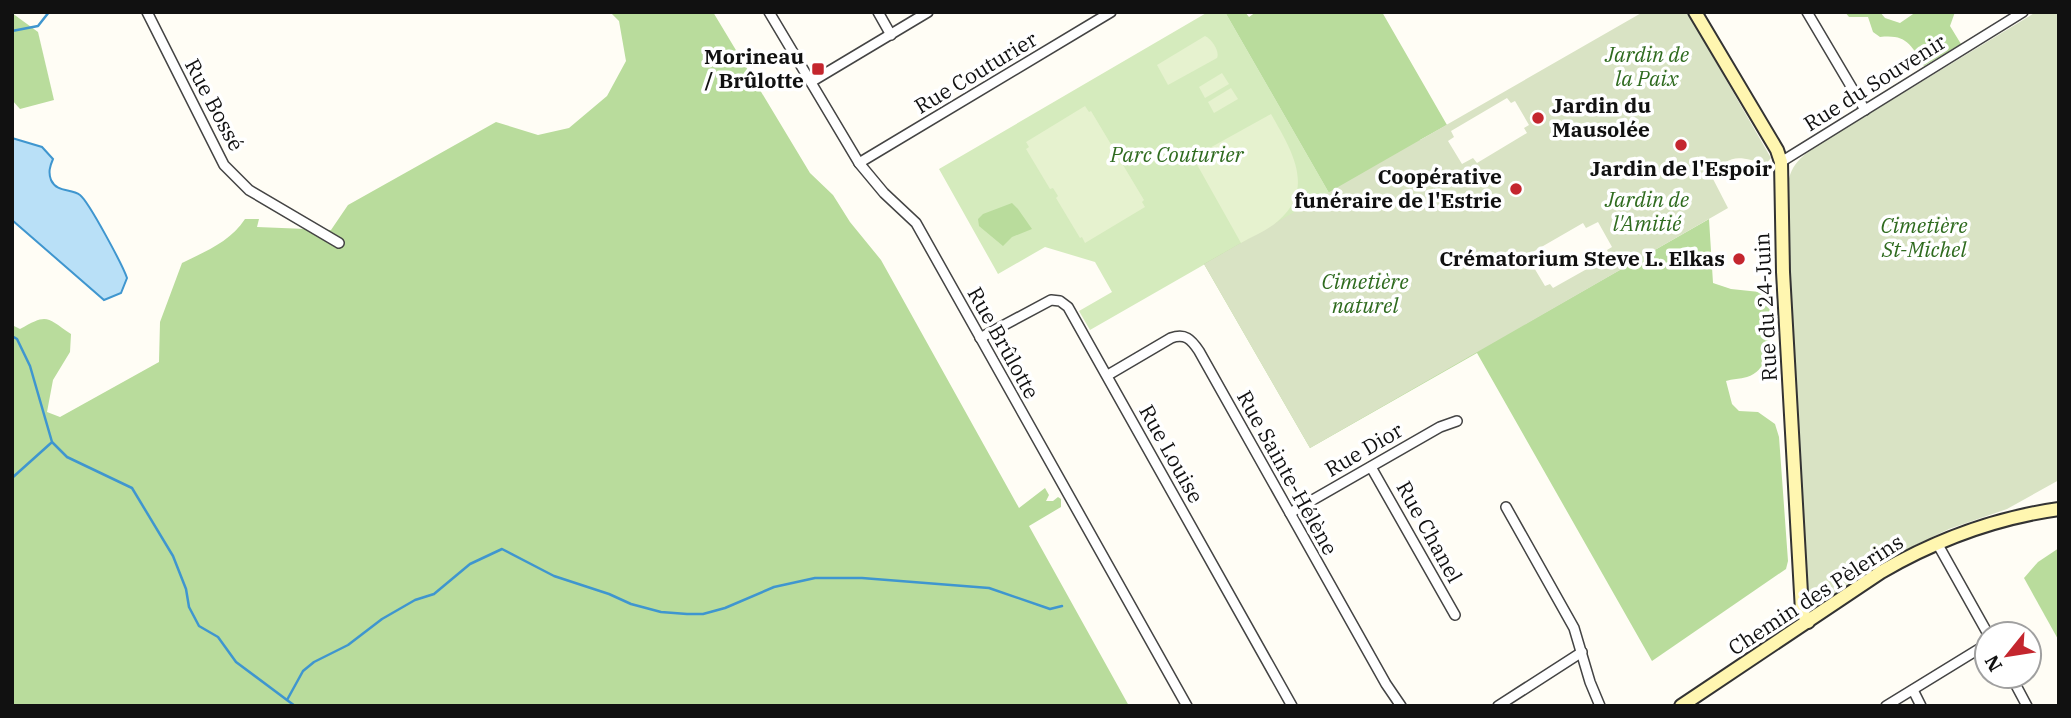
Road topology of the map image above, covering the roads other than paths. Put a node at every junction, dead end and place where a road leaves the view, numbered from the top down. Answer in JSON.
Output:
{"nodes":[{"id":1,"x":147,"y":12,"type":"edge"},
{"id":2,"x":769,"y":12,"type":"edge"},
{"id":3,"x":878,"y":12,"type":"edge"},
{"id":4,"x":928,"y":12,"type":"edge"},
{"id":5,"x":1111,"y":12,"type":"edge"},
{"id":6,"x":1695,"y":12,"type":"edge"},
{"id":7,"x":1807,"y":12,"type":"edge"},
{"id":8,"x":2023,"y":12,"type":"edge"},
{"id":9,"x":1098,"y":15,"type":"edge"},
{"id":10,"x":891,"y":35,"type":"junction"},
{"id":11,"x":811,"y":82,"type":"junction"},
{"id":12,"x":1865,"y":110,"type":"junction"},
{"id":13,"x":1781,"y":162,"type":"junction"},
{"id":14,"x":859,"y":163,"type":"junction"},
{"id":15,"x":340,"y":243,"type":"dead end"},
{"id":16,"x":980,"y":338,"type":"junction"},
{"id":17,"x":1108,"y":375,"type":"junction"},
{"id":18,"x":1458,"y":421,"type":"dead end"},
{"id":19,"x":1371,"y":467,"type":"junction"},
{"id":20,"x":1506,"y":506,"type":"dead end"},
{"id":21,"x":2059,"y":509,"type":"edge"},
{"id":22,"x":1290,"y":513,"type":"junction"},
{"id":23,"x":1937,"y":543,"type":"junction"},
{"id":24,"x":1455,"y":615,"type":"dead end"},
{"id":25,"x":1980,"y":620,"type":"edge"},
{"id":26,"x":1808,"y":622,"type":"junction"},
{"id":27,"x":1581,"y":652,"type":"junction"},
{"id":28,"x":1973,"y":653,"type":"edge"},
{"id":29,"x":1913,"y":690,"type":"junction"},
{"id":30,"x":2018,"y":690,"type":"edge"},
{"id":31,"x":1186,"y":706,"type":"edge"},
{"id":32,"x":1292,"y":706,"type":"edge"},
{"id":33,"x":1401,"y":706,"type":"edge"},
{"id":34,"x":1498,"y":706,"type":"edge"},
{"id":35,"x":1600,"y":706,"type":"edge"},
{"id":36,"x":1681,"y":706,"type":"edge"},
{"id":37,"x":1886,"y":706,"type":"edge"},
{"id":38,"x":1921,"y":706,"type":"edge"},
{"id":39,"x":2027,"y":706,"type":"edge"}],
"edges":[{"from":1,"to":15,"type":"street","name":"Rue Bossé"},
{"from":2,"to":11,"type":"street","name":"Rue Brûlotte"},
{"from":3,"to":10,"type":"street"},
{"from":4,"to":10,"type":"street"},
{"from":5,"to":9,"type":"street","name":"Rue Couturier"},
{"from":6,"to":13,"type":"street","name":"Rue du 24-Juin"},
{"from":7,"to":12,"type":"street"},
{"from":8,"to":12,"type":"street","name":"Rue du Souvenir"},
{"from":9,"to":14,"type":"street","name":"Rue Couturier"},
{"from":10,"to":11,"type":"street"},
{"from":11,"to":14,"type":"street","name":"Rue Brûlotte"},
{"from":12,"to":13,"type":"street","name":"Rue du Souvenir"},
{"from":13,"to":26,"type":"street","name":"Rue du 24-Juin"},
{"from":14,"to":16,"type":"street","name":"Rue Brûlotte"},
{"from":16,"to":17,"type":"street","name":"Rue Louise"},
{"from":16,"to":31,"type":"street","name":"Rue Brûlotte"},
{"from":17,"to":22,"type":"street","name":"Rue Sainte-Hélène"},
{"from":17,"to":32,"type":"street","name":"Rue Louise"},
{"from":18,"to":19,"type":"street","name":"Rue Dior"},
{"from":19,"to":22,"type":"street","name":"Rue Dior"},
{"from":19,"to":24,"type":"street","name":"Rue Chanel"},
{"from":20,"to":27,"type":"street"},
{"from":21,"to":23,"type":"street","name":"Chemin des Pèlerins"},
{"from":22,"to":33,"type":"street","name":"Rue Sainte-Hélène"},
{"from":23,"to":25,"type":"street"},
{"from":23,"to":26,"type":"street","name":"Chemin des Pèlerins"},
{"from":26,"to":36,"type":"street","name":"Chemin des Pèlerins"},
{"from":27,"to":34,"type":"street"},
{"from":27,"to":35,"type":"street"},
{"from":28,"to":29,"type":"street"},
{"from":29,"to":37,"type":"street"},
{"from":29,"to":38,"type":"street"},
{"from":30,"to":39,"type":"street"}]}
